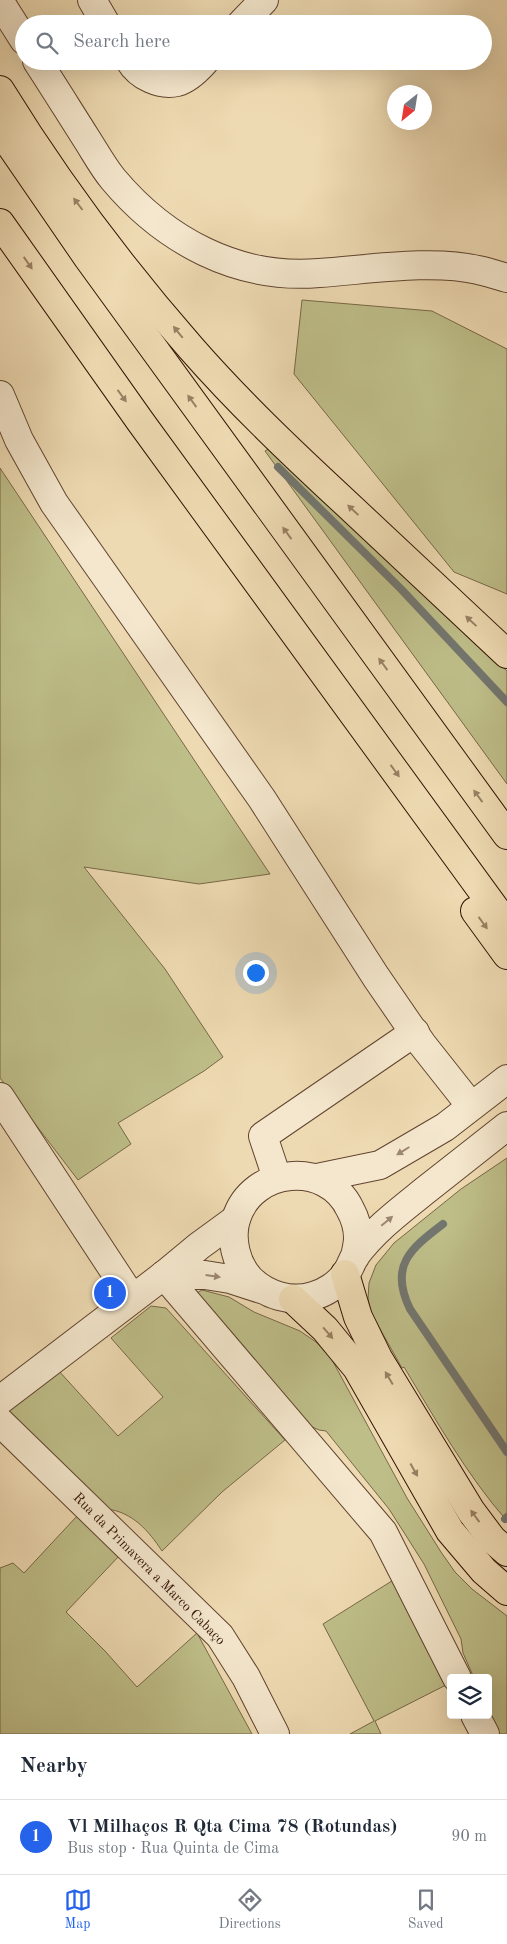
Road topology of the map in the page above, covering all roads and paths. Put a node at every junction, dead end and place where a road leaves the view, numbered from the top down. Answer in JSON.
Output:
{"nodes":[{"id":1,"x":92,"y":0,"type":"edge"},
{"id":2,"x":264,"y":0,"type":"edge"},
{"id":3,"x":0,"y":2,"type":"edge"},
{"id":4,"x":101,"y":15,"type":"edge"},
{"id":5,"x":250,"y":15,"type":"edge"},
{"id":6,"x":15,"y":26,"type":"edge"},
{"id":7,"x":43,"y":70,"type":"edge"},
{"id":8,"x":138,"y":70,"type":"edge"},
{"id":9,"x":195,"y":70,"type":"edge"},
{"id":10,"x":0,"y":90,"type":"edge"},
{"id":11,"x":0,"y":130,"type":"edge"},
{"id":12,"x":0,"y":223,"type":"edge"},
{"id":13,"x":507,"y":278,"type":"edge"},
{"id":14,"x":0,"y":396,"type":"edge"},
{"id":15,"x":140,"y":420,"type":"junction"},
{"id":16,"x":507,"y":654,"type":"edge"},
{"id":17,"x":507,"y":835,"type":"edge"},
{"id":18,"x":507,"y":925,"type":"edge"},
{"id":19,"x":507,"y":956,"type":"edge"},
{"id":20,"x":415,"y":1032,"type":"junction"},
{"id":21,"x":507,"y":1079,"type":"edge"},
{"id":22,"x":0,"y":1097,"type":"edge"},
{"id":23,"x":477,"y":1102,"type":"junction"},
{"id":24,"x":507,"y":1126,"type":"edge"},
{"id":25,"x":277,"y":1178,"type":"junction"},
{"id":26,"x":317,"y":1178,"type":"junction"},
{"id":27,"x":236,"y":1219,"type":"junction"},
{"id":28,"x":350,"y":1266,"type":"junction"},
{"id":29,"x":164,"y":1275,"type":"junction"},
{"id":30,"x":262,"y":1289,"type":"junction"},
{"id":31,"x":132,"y":1298,"type":"junction"},
{"id":32,"x":293,"y":1299,"type":"junction"},
{"id":33,"x":0,"y":1400,"type":"edge"},
{"id":34,"x":0,"y":1422,"type":"edge"},
{"id":35,"x":507,"y":1552,"type":"edge"},
{"id":36,"x":507,"y":1591,"type":"edge"},
{"id":37,"x":455,"y":1674,"type":"edge"},
{"id":38,"x":478,"y":1719,"type":"edge"},
{"id":39,"x":275,"y":1734,"type":"edge"},
{"id":40,"x":485,"y":1734,"type":"edge"}],
"edges":[{"from":1,"to":4,"type":"street"},
{"from":2,"to":5,"type":"street"},
{"from":3,"to":6,"type":"street"},
{"from":7,"to":13,"type":"street"},
{"from":8,"to":9,"type":"street"},
{"from":16,"to":10,"type":"highway","one_way":true},
{"from":17,"to":11,"type":"highway","one_way":true},
{"from":12,"to":15,"type":"highway","one_way":true},
{"from":14,"to":20,"type":"street"},
{"from":15,"to":18,"type":"highway","one_way":true},
{"from":15,"to":19,"type":"highway","one_way":true},
{"from":20,"to":23,"type":"street"},
{"from":20,"to":25,"type":"street"},
{"from":21,"to":23,"type":"street"},
{"from":22,"to":31,"type":"street"},
{"from":23,"to":26,"type":"street","one_way":true},
{"from":28,"to":24,"type":"street","one_way":true},
{"from":25,"to":26,"type":"street"},
{"from":25,"to":27,"type":"street"},
{"from":26,"to":28,"type":"street"},
{"from":27,"to":29,"type":"street"},
{"from":27,"to":30,"type":"street"},
{"from":28,"to":32,"type":"street"},
{"from":35,"to":28,"type":"highway","one_way":true},
{"from":29,"to":30,"type":"street","one_way":true},
{"from":29,"to":31,"type":"street"},
{"from":29,"to":37,"type":"street"},
{"from":30,"to":32,"type":"street"},
{"from":31,"to":33,"type":"street"},
{"from":32,"to":36,"type":"highway","one_way":true},
{"from":34,"to":39,"type":"street","name":"Rua da Primavera a Marco Cabaço"},
{"from":38,"to":40,"type":"street"}]}
